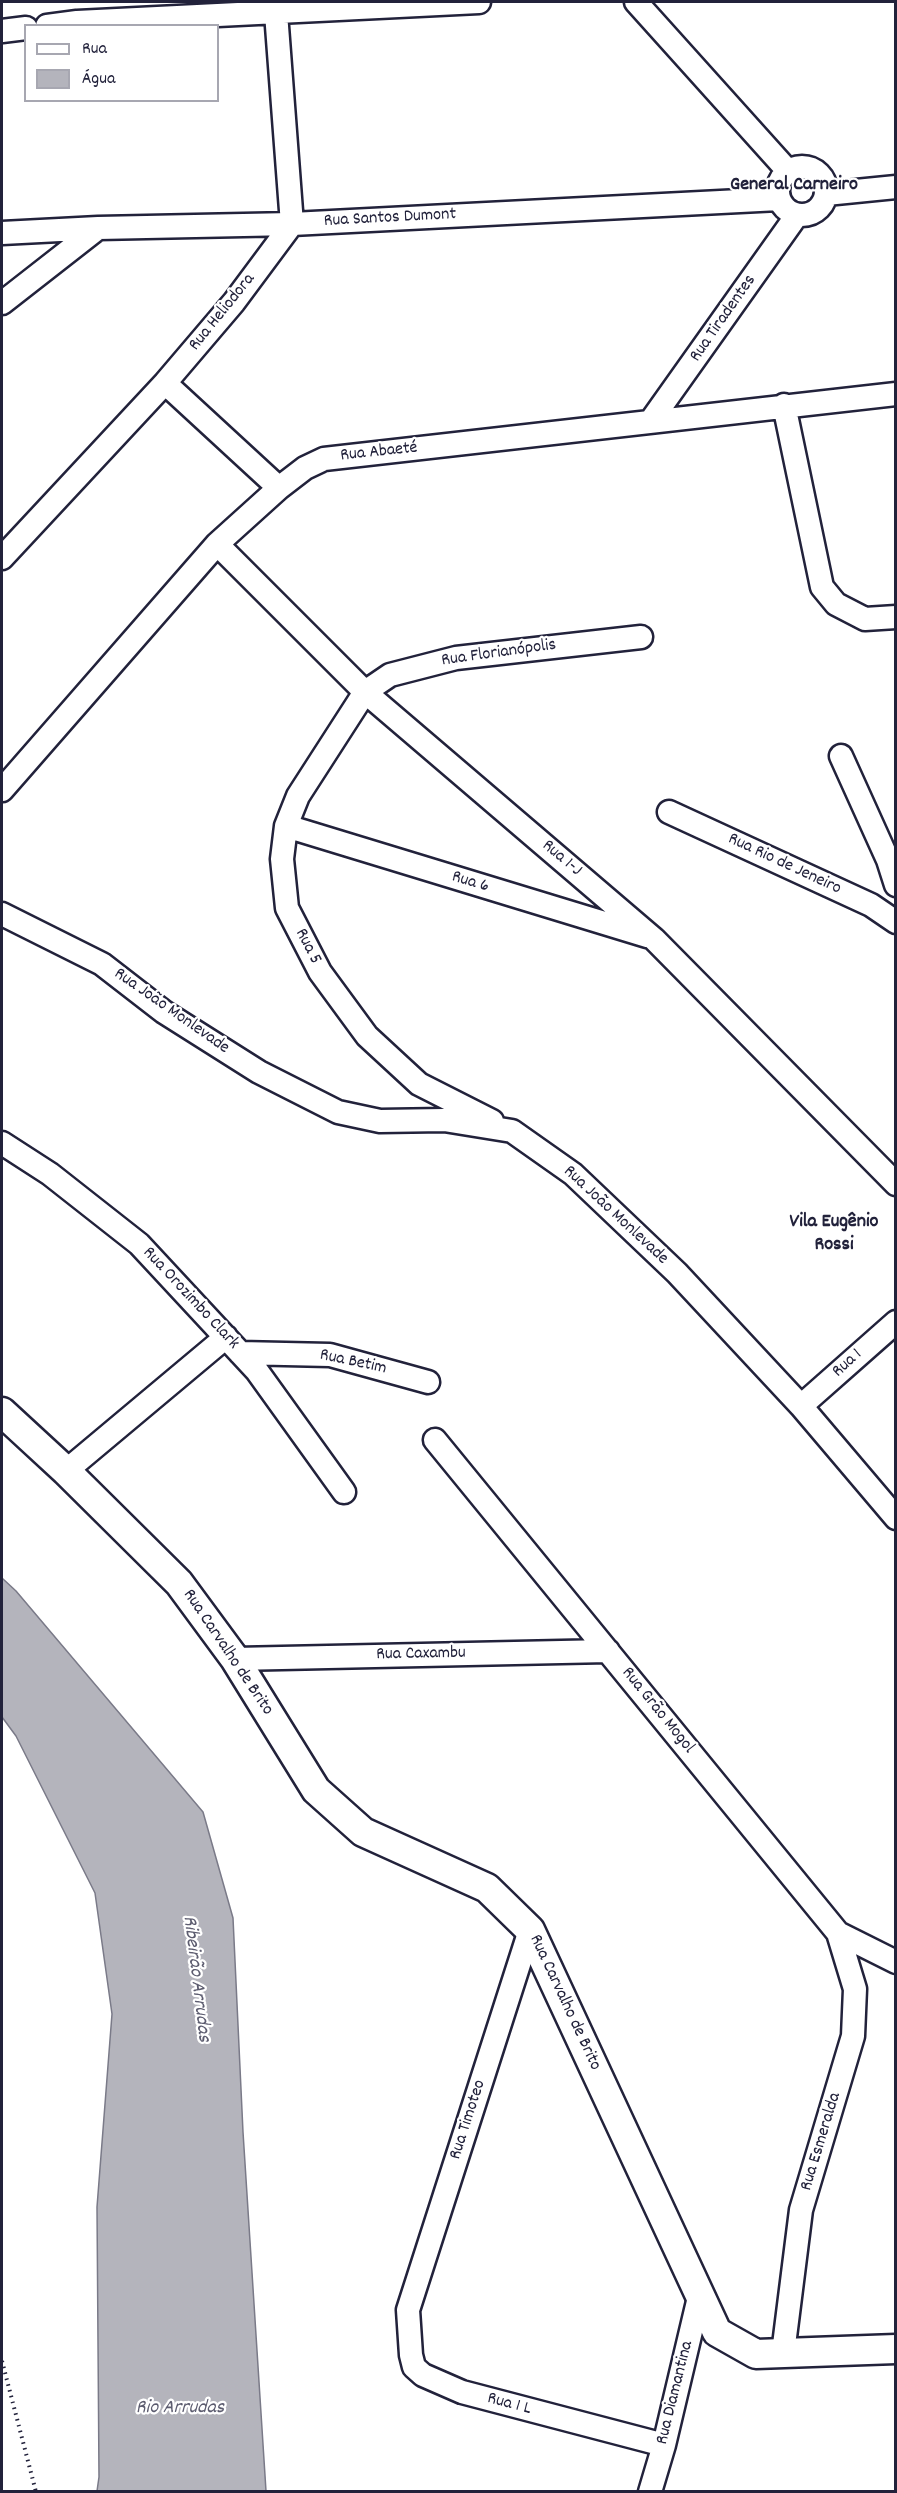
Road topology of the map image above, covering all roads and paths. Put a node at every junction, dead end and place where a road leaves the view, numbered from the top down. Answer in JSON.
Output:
{"nodes":[{"id":1,"x":479,"y":2,"type":"edge"},
{"id":2,"x":636,"y":2,"type":"edge"},
{"id":3,"x":76,"y":12,"type":"edge"},
{"id":4,"x":276,"y":13,"type":"junction"},
{"id":5,"x":51,"y":24,"type":"edge"},
{"id":6,"x":24,"y":28,"type":"edge"},
{"id":7,"x":2,"y":31,"type":"edge"},
{"id":8,"x":788,"y":171,"type":"junction"},
{"id":9,"x":896,"y":187,"type":"edge"},
{"id":10,"x":826,"y":194,"type":"junction"},
{"id":11,"x":778,"y":199,"type":"junction"},
{"id":12,"x":797,"y":215,"type":"junction"},
{"id":13,"x":292,"y":224,"type":"junction"},
{"id":14,"x":98,"y":228,"type":"junction"},
{"id":15,"x":2,"y":233,"type":"edge"},
{"id":16,"x":2,"y":303,"type":"edge"},
{"id":17,"x":165,"y":383,"type":"junction"},
{"id":18,"x":896,"y":394,"type":"edge"},
{"id":19,"x":784,"y":405,"type":"junction"},
{"id":20,"x":650,"y":422,"type":"junction"},
{"id":21,"x":279,"y":488,"type":"junction"},
{"id":22,"x":217,"y":544,"type":"junction"},
{"id":23,"x":6,"y":549,"type":"edge"},
{"id":24,"x":896,"y":617,"type":"edge"},
{"id":25,"x":641,"y":637,"type":"dead end"},
{"id":26,"x":365,"y":693,"type":"junction"},
{"id":27,"x":841,"y":756,"type":"dead end"},
{"id":28,"x":2,"y":790,"type":"edge"},
{"id":29,"x":669,"y":812,"type":"dead end"},
{"id":30,"x":286,"y":826,"type":"junction"},
{"id":31,"x":896,"y":885,"type":"edge"},
{"id":32,"x":2,"y":914,"type":"edge"},
{"id":33,"x":896,"y":922,"type":"edge"},
{"id":34,"x":654,"y":939,"type":"junction"},
{"id":35,"x":512,"y":1131,"type":"junction"},
{"id":36,"x":2,"y":1143,"type":"edge"},
{"id":37,"x":896,"y":1184,"type":"edge"},
{"id":38,"x":896,"y":1322,"type":"edge"},
{"id":39,"x":233,"y":1345,"type":"junction"},
{"id":40,"x":428,"y":1382,"type":"dead end"},
{"id":41,"x":801,"y":1406,"type":"junction"},
{"id":42,"x":2,"y":1412,"type":"edge"},
{"id":43,"x":435,"y":1440,"type":"dead end"},
{"id":44,"x":66,"y":1471,"type":"junction"},
{"id":45,"x":344,"y":1492,"type":"dead end"},
{"id":46,"x":896,"y":1518,"type":"edge"},
{"id":47,"x":608,"y":1652,"type":"junction"},
{"id":48,"x":235,"y":1659,"type":"junction"},
{"id":49,"x":530,"y":1930,"type":"junction"},
{"id":50,"x":838,"y":1933,"type":"junction"},
{"id":51,"x":896,"y":1962,"type":"edge"},
{"id":52,"x":700,"y":2293,"type":"junction"},
{"id":53,"x":408,"y":2310,"type":"joint"},
{"id":54,"x":896,"y":2349,"type":"edge"},
{"id":55,"x":783,"y":2353,"type":"junction"},
{"id":56,"x":2,"y":2361,"type":"edge"},
{"id":57,"x":664,"y":2445,"type":"junction"},
{"id":58,"x":36,"y":2492,"type":"edge"},
{"id":59,"x":650,"y":2492,"type":"edge"}],
"edges":[{"from":1,"to":4,"type":"street"},
{"from":2,"to":8,"type":"street"},
{"from":3,"to":4,"type":"street"},
{"from":3,"to":5,"type":"street"},
{"from":4,"to":13,"type":"street"},
{"from":6,"to":7,"type":"street"},
{"from":8,"to":10,"type":"street"},
{"from":8,"to":11,"type":"street"},
{"from":9,"to":10,"type":"street"},
{"from":10,"to":12,"type":"street"},
{"from":11,"to":12,"type":"street"},
{"from":11,"to":13,"type":"street","name":"Rua Santos Dumont"},
{"from":12,"to":20,"type":"street","name":"Rua Tiradentes"},
{"from":13,"to":14,"type":"street","name":"Rua Santos Dumont"},
{"from":13,"to":17,"type":"street","name":"Rua Heliodora"},
{"from":14,"to":15,"type":"street","name":"Rua Santos Dumont"},
{"from":14,"to":16,"type":"street"},
{"from":17,"to":21,"type":"street"},
{"from":17,"to":23,"type":"street","name":"Rua Heliodora"},
{"from":18,"to":19,"type":"street","name":"Rua Abaeté"},
{"from":19,"to":20,"type":"street","name":"Rua Abaeté"},
{"from":19,"to":24,"type":"street"},
{"from":20,"to":21,"type":"street","name":"Rua Abaeté"},
{"from":21,"to":22,"type":"street","name":"Rua Abaeté"},
{"from":22,"to":26,"type":"street","name":"Rua 1-J"},
{"from":22,"to":28,"type":"street","name":"Rua Abaeté"},
{"from":25,"to":26,"type":"street","name":"Rua Florianópolis"},
{"from":26,"to":30,"type":"street","name":"Rua 5"},
{"from":26,"to":34,"type":"street","name":"Rua 1-J"},
{"from":27,"to":31,"type":"street"},
{"from":29,"to":33,"type":"street","name":"Rua Rio de Jeneiro"},
{"from":30,"to":34,"type":"street","name":"Rua 6"},
{"from":30,"to":35,"type":"street","name":"Rua 5"},
{"from":32,"to":35,"type":"street","name":"Rua João Monlevade"},
{"from":34,"to":37,"type":"street","name":"Rua 1-J"},
{"from":35,"to":41,"type":"street","name":"Rua João Monlevade"},
{"from":36,"to":39,"type":"street","name":"Rua Orozimbo Clark"},
{"from":38,"to":41,"type":"street","name":"Rua 1"},
{"from":39,"to":40,"type":"street","name":"Rua Betim"},
{"from":39,"to":44,"type":"street"},
{"from":39,"to":45,"type":"street","name":"Rua Orozimbo Clark"},
{"from":41,"to":46,"type":"street","name":"Rua João Monlevade"},
{"from":42,"to":44,"type":"street","name":"Rua Carvalho de Brito"},
{"from":43,"to":47,"type":"street","name":"Rua Grão Mogol"},
{"from":44,"to":48,"type":"street","name":"Rua Carvalho de Brito"},
{"from":47,"to":48,"type":"street","name":"Rua Caxambu"},
{"from":47,"to":50,"type":"street","name":"Rua Grão Mogol"},
{"from":48,"to":49,"type":"street","name":"Rua Carvalho de Brito"},
{"from":49,"to":52,"type":"street","name":"Rua Carvalho de Brito"},
{"from":49,"to":53,"type":"street","name":"Rua Timoteo"},
{"from":50,"to":51,"type":"street","name":"Rua Grão Mogol"},
{"from":50,"to":55,"type":"street","name":"Rua Esmeralda"},
{"from":52,"to":55,"type":"street","name":"Rua Carvalho de Brito"},
{"from":52,"to":57,"type":"street","name":"Rua Diamantina"},
{"from":53,"to":57,"type":"street","name":"Rua 1 L"},
{"from":54,"to":55,"type":"street","name":"Rua Carvalho de Brito"},
{"from":56,"to":58,"type":"path"},
{"from":57,"to":59,"type":"street","name":"Rua Diamantina"}]}
